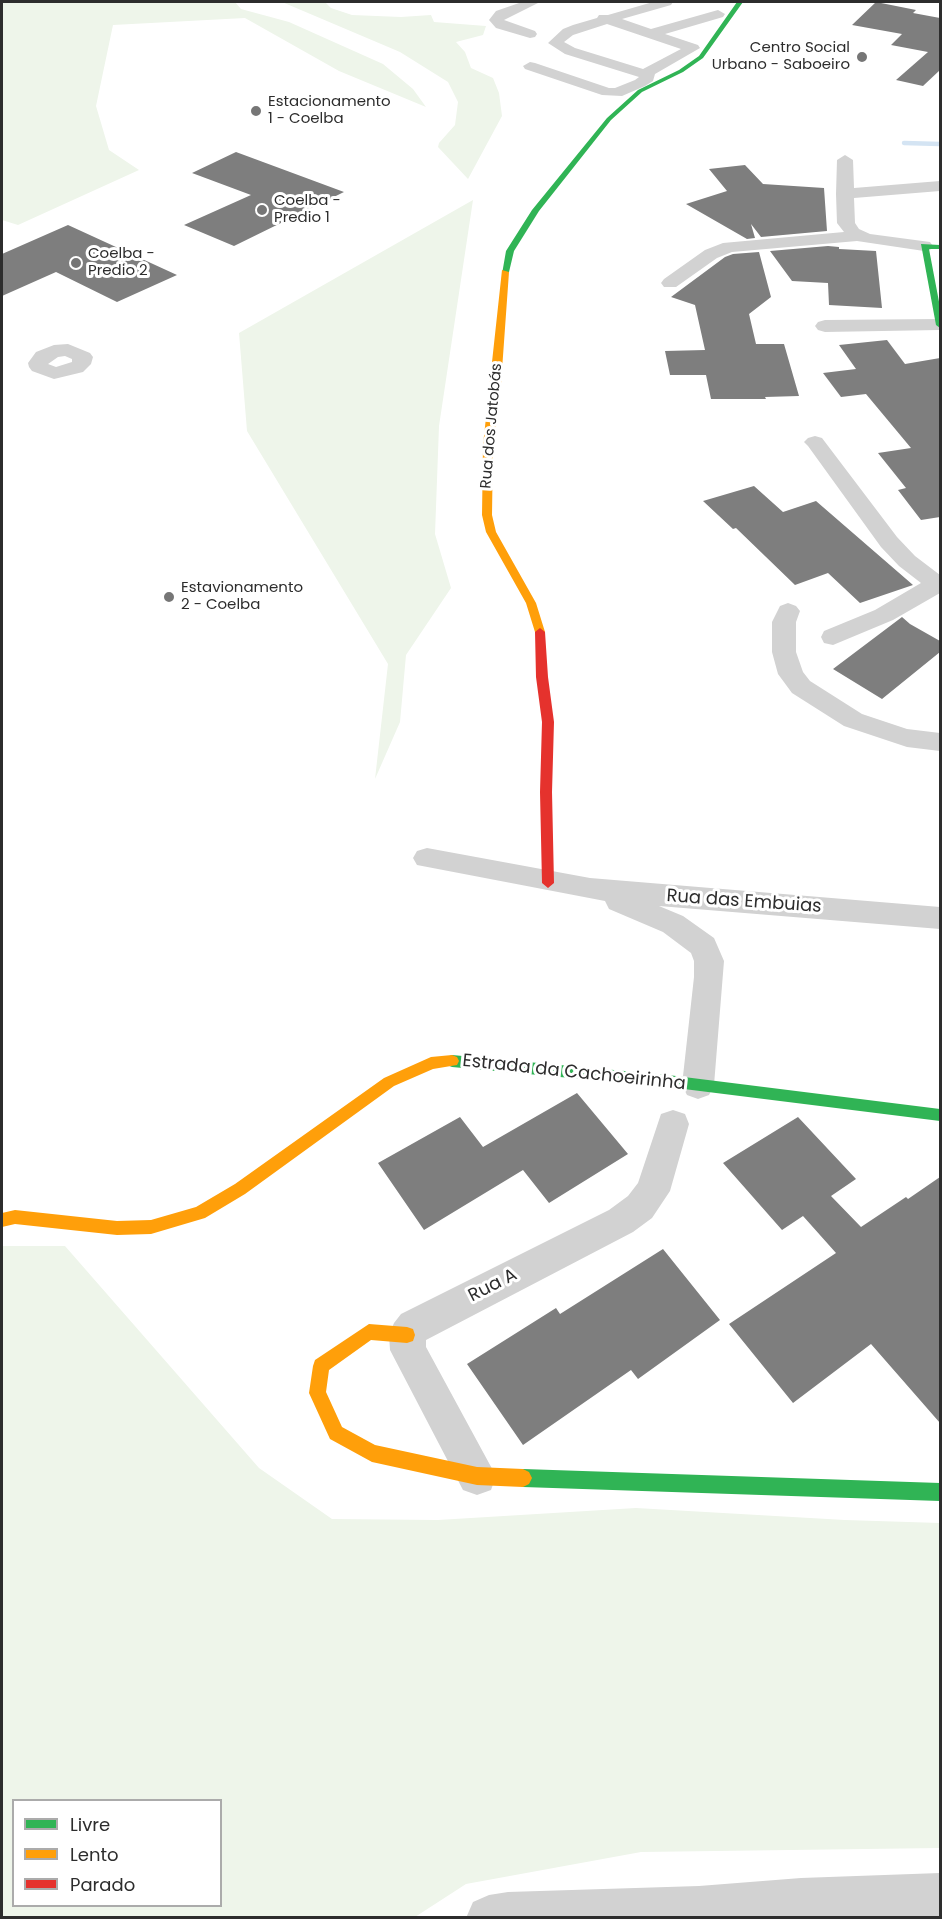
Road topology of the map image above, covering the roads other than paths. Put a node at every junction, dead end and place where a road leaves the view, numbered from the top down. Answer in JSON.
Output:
{"nodes":[{"id":1,"x":533,"y":2,"type":"edge"},
{"id":2,"x":666,"y":2,"type":"edge"},
{"id":3,"x":740,"y":2,"type":"edge"},
{"id":4,"x":718,"y":14,"type":"dead end"},
{"id":5,"x":604,"y":18,"type":"junction"},
{"id":6,"x":652,"y":33,"type":"junction"},
{"id":7,"x":530,"y":34,"type":"dead end"},
{"id":8,"x":530,"y":66,"type":"dead end"},
{"id":9,"x":645,"y":74,"type":"junction"},
{"id":10,"x":845,"y":160,"type":"dead end"},
{"id":11,"x":940,"y":186,"type":"edge"},
{"id":12,"x":844,"y":194,"type":"junction"},
{"id":13,"x":857,"y":236,"type":"junction"},
{"id":14,"x":932,"y":246,"type":"edge"},
{"id":15,"x":670,"y":283,"type":"dead end"},
{"id":16,"x":940,"y":324,"type":"edge"},
{"id":17,"x":825,"y":326,"type":"dead end"},
{"id":18,"x":815,"y":442,"type":"dead end"},
{"id":19,"x":939,"y":585,"type":"edge"},
{"id":20,"x":788,"y":611,"type":"dead end"},
{"id":21,"x":834,"y":637,"type":"dead end"},
{"id":22,"x":940,"y":742,"type":"edge"},
{"id":23,"x":427,"y":858,"type":"dead end"},
{"id":24,"x":548,"y":883,"type":"junction"},
{"id":25,"x":590,"y":889,"type":"junction"},
{"id":26,"x":940,"y":918,"type":"edge"},
{"id":27,"x":698,"y":1085,"type":"junction"},
{"id":28,"x":940,"y":1115,"type":"edge"},
{"id":29,"x":673,"y":1124,"type":"dead end"},
{"id":30,"x":2,"y":1220,"type":"edge"},
{"id":31,"x":407,"y":1335,"type":"junction"},
{"id":32,"x":477,"y":1476,"type":"junction"},
{"id":33,"x":940,"y":1491,"type":"edge"},
{"id":34,"x":940,"y":1896,"type":"edge"},
{"id":35,"x":489,"y":1917,"type":"edge"}],
"edges":[{"from":1,"to":7,"type":"street"},
{"from":2,"to":5,"type":"street"},
{"from":3,"to":24,"type":"street","name":"Rua dos Jatobás"},
{"from":4,"to":6,"type":"street"},
{"from":5,"to":6,"type":"street"},
{"from":5,"to":9,"type":"street"},
{"from":6,"to":9,"type":"street"},
{"from":8,"to":9,"type":"street"},
{"from":10,"to":12,"type":"street"},
{"from":11,"to":12,"type":"street"},
{"from":12,"to":13,"type":"street"},
{"from":13,"to":14,"type":"street"},
{"from":13,"to":15,"type":"street"},
{"from":14,"to":16,"type":"street"},
{"from":16,"to":17,"type":"street"},
{"from":18,"to":19,"type":"street"},
{"from":19,"to":21,"type":"street"},
{"from":20,"to":22,"type":"street"},
{"from":23,"to":24,"type":"street"},
{"from":24,"to":25,"type":"street","name":"Rua das Embuias"},
{"from":25,"to":26,"type":"street","name":"Rua das Embuias"},
{"from":25,"to":27,"type":"street"},
{"from":27,"to":28,"type":"street","name":"Estrada da Cachoeirinha"},
{"from":27,"to":30,"type":"street","name":"Estrada da Cachoeirinha"},
{"from":29,"to":31,"type":"street","name":"Rua A"},
{"from":31,"to":32,"type":"street"},
{"from":31,"to":32,"type":"street"},
{"from":32,"to":33,"type":"street"},
{"from":34,"to":35,"type":"street"}]}
